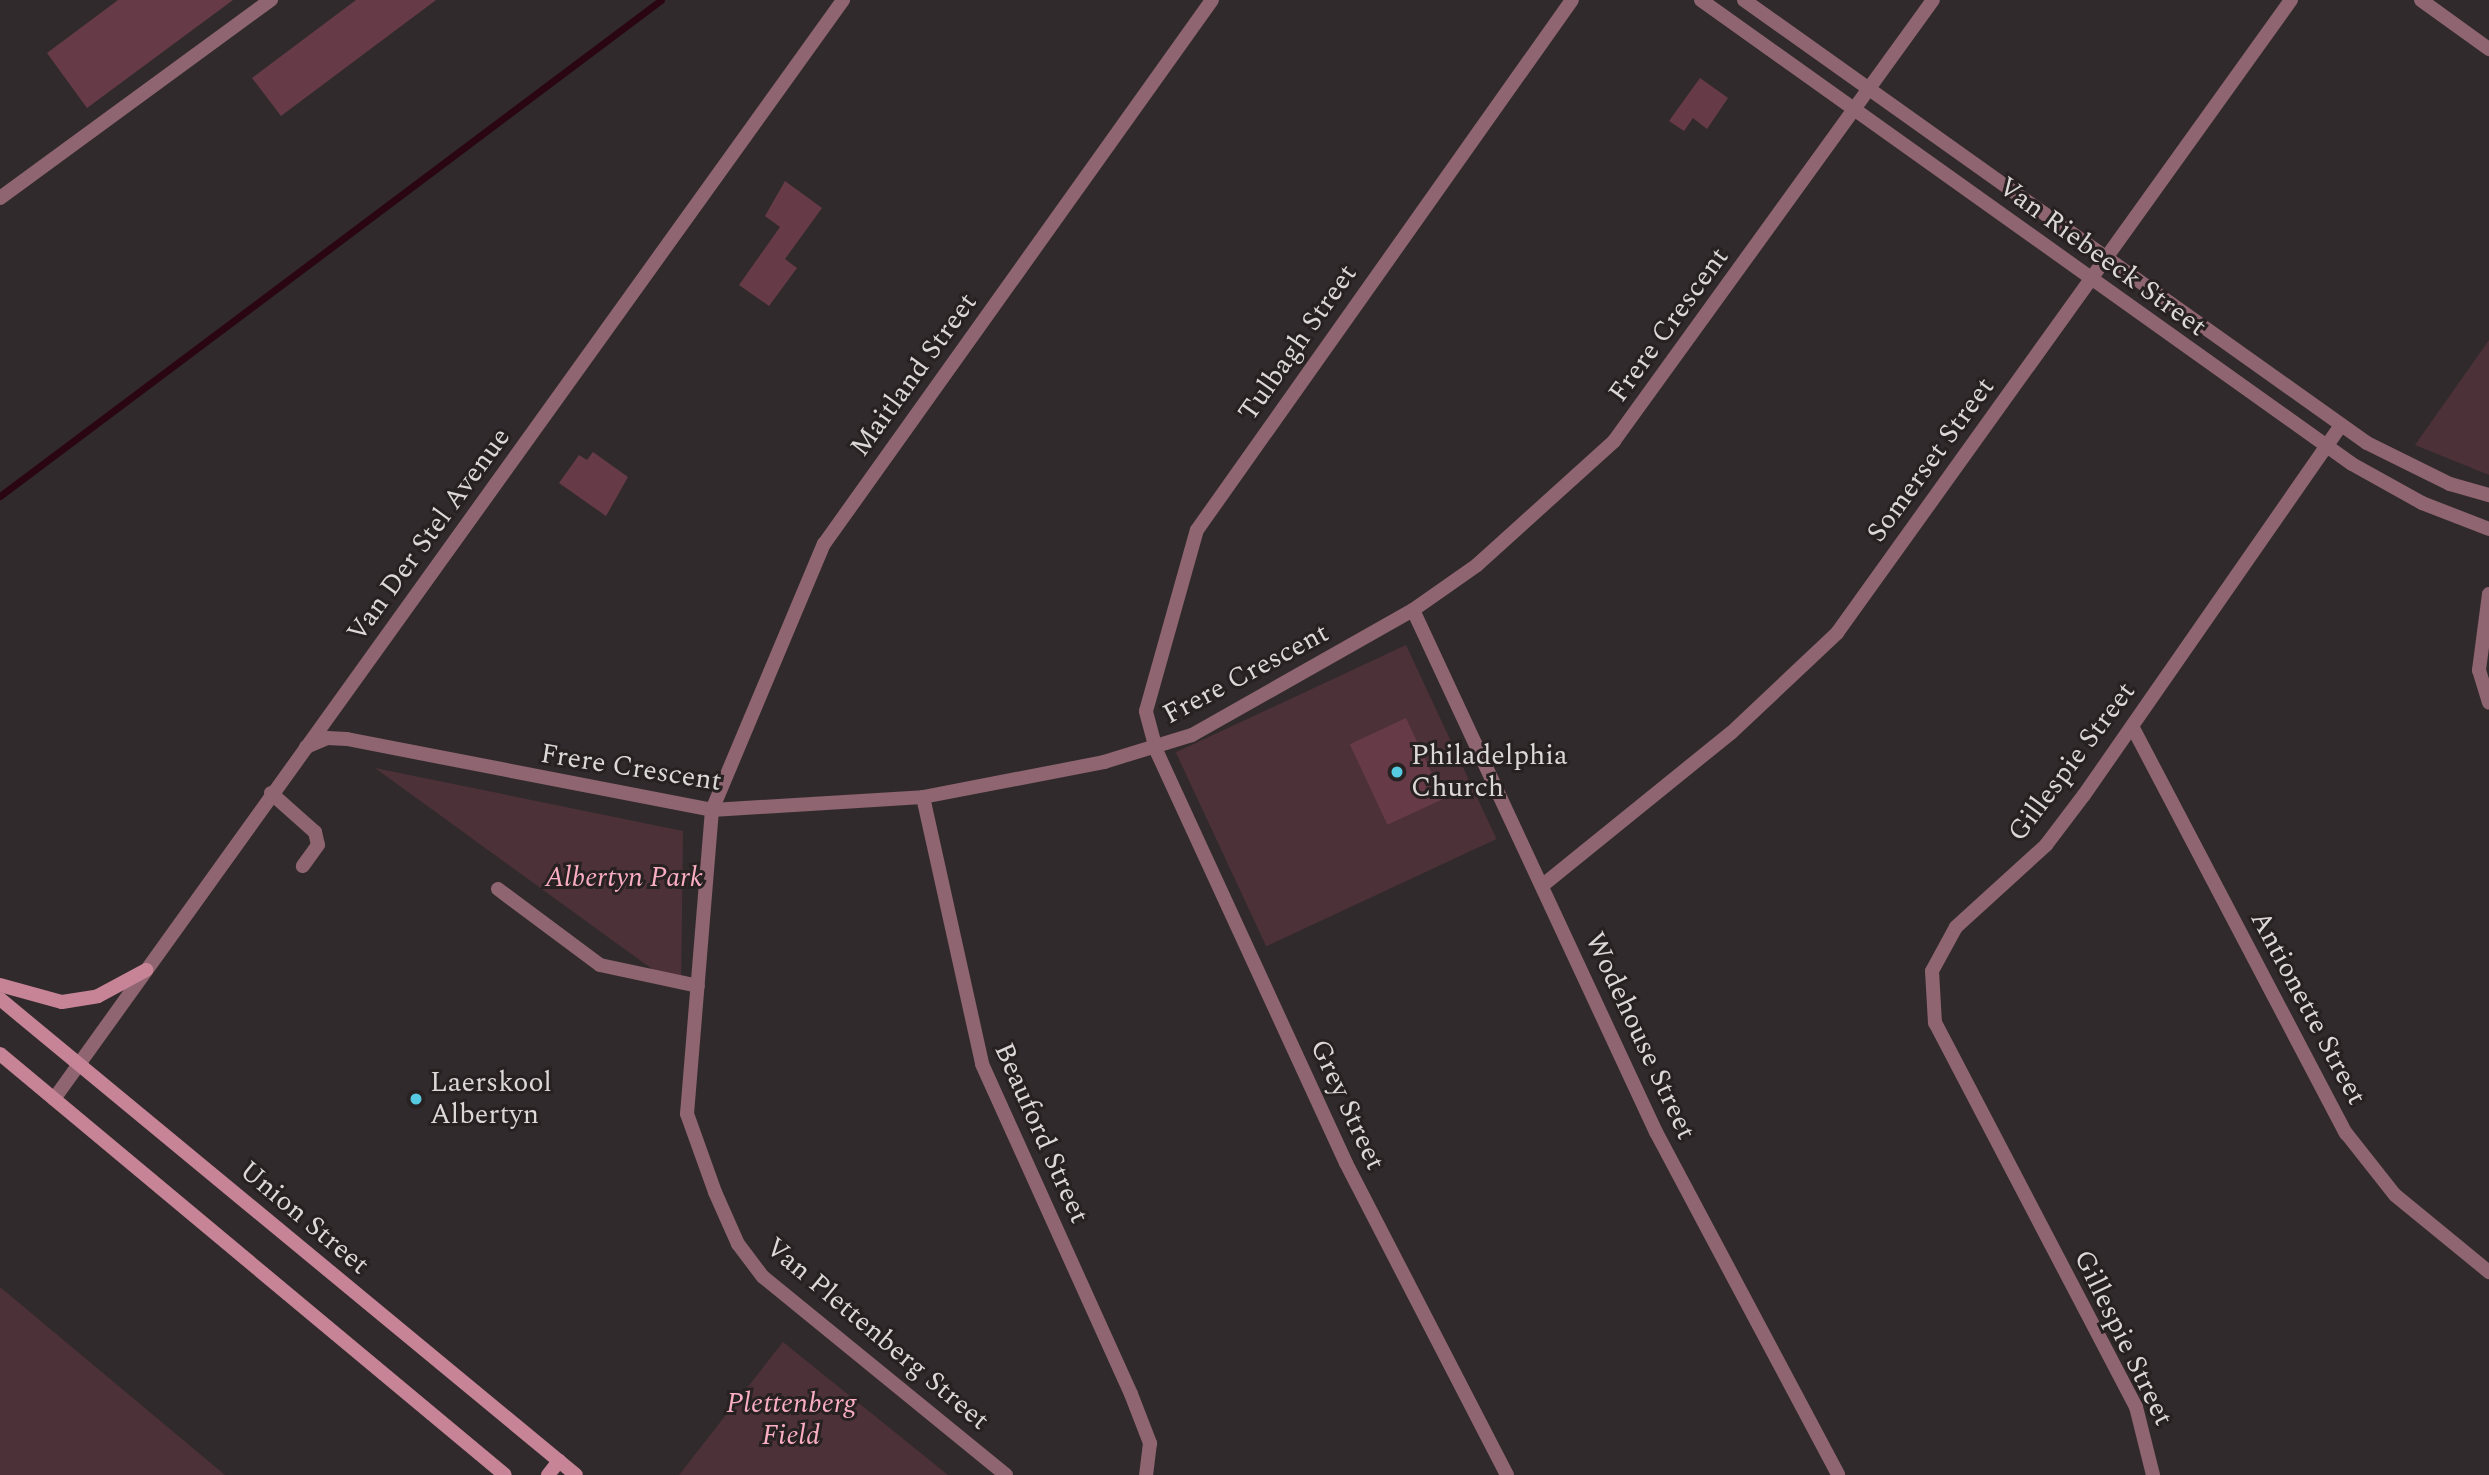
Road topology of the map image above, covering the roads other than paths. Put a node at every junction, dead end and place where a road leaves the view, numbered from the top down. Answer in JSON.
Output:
{"nodes":[{"id":1,"x":271,"y":0,"type":"edge"},
{"id":2,"x":843,"y":0,"type":"edge"},
{"id":3,"x":1212,"y":0,"type":"edge"},
{"id":4,"x":1572,"y":0,"type":"edge"},
{"id":5,"x":1701,"y":0,"type":"edge"},
{"id":6,"x":1744,"y":0,"type":"edge"},
{"id":7,"x":1933,"y":0,"type":"edge"},
{"id":8,"x":2291,"y":0,"type":"edge"},
{"id":9,"x":2421,"y":0,"type":"edge"},
{"id":10,"x":2489,"y":49,"type":"edge"},
{"id":11,"x":1869,"y":87,"type":"junction"},
{"id":12,"x":1853,"y":110,"type":"junction"},
{"id":13,"x":0,"y":198,"type":"edge"},
{"id":14,"x":2108,"y":256,"type":"junction"},
{"id":15,"x":2090,"y":280,"type":"junction"},
{"id":16,"x":2342,"y":425,"type":"junction"},
{"id":17,"x":2328,"y":447,"type":"junction"},
{"id":18,"x":2489,"y":495,"type":"edge"},
{"id":19,"x":2489,"y":529,"type":"edge"},
{"id":20,"x":2489,"y":594,"type":"edge"},
{"id":21,"x":1413,"y":610,"type":"junction"},
{"id":22,"x":2489,"y":702,"type":"edge"},
{"id":23,"x":2133,"y":728,"type":"junction"},
{"id":24,"x":1156,"y":749,"type":"junction"},
{"id":25,"x":302,"y":750,"type":"junction"},
{"id":26,"x":271,"y":793,"type":"junction"},
{"id":27,"x":923,"y":797,"type":"junction"},
{"id":28,"x":712,"y":810,"type":"junction"},
{"id":29,"x":303,"y":866,"type":"dead end"},
{"id":30,"x":1543,"y":885,"type":"junction"},
{"id":31,"x":498,"y":889,"type":"dead end"},
{"id":32,"x":146,"y":970,"type":"junction"},
{"id":33,"x":0,"y":985,"type":"edge"},
{"id":34,"x":698,"y":986,"type":"junction"},
{"id":35,"x":0,"y":999,"type":"edge"},
{"id":36,"x":0,"y":1054,"type":"edge"},
{"id":37,"x":80,"y":1065,"type":"junction"},
{"id":38,"x":54,"y":1099,"type":"junction"},
{"id":39,"x":2489,"y":1272,"type":"edge"},
{"id":40,"x":559,"y":1461,"type":"junction"},
{"id":41,"x":505,"y":1475,"type":"edge"},
{"id":42,"x":548,"y":1475,"type":"edge"},
{"id":43,"x":576,"y":1475,"type":"edge"},
{"id":44,"x":1006,"y":1475,"type":"edge"},
{"id":45,"x":1146,"y":1475,"type":"edge"},
{"id":46,"x":1507,"y":1475,"type":"edge"},
{"id":47,"x":1838,"y":1475,"type":"edge"},
{"id":48,"x":2153,"y":1475,"type":"edge"}],
"edges":[{"from":1,"to":13,"type":"street"},
{"from":2,"to":25,"type":"street","name":"Van Der Stel Avenue"},
{"from":3,"to":28,"type":"street","name":"Maitland Street"},
{"from":4,"to":24,"type":"street","name":"Tulbagh Street"},
{"from":5,"to":12,"type":"street","name":"Van Riebeeck Street"},
{"from":6,"to":11,"type":"street","name":"Van Riebeeck Street"},
{"from":7,"to":11,"type":"street","name":"Frere Crescent"},
{"from":8,"to":14,"type":"street","name":"Somerset Street"},
{"from":9,"to":10,"type":"street"},
{"from":11,"to":12,"type":"street","name":"Frere Crescent"},
{"from":11,"to":14,"type":"street","name":"Van Riebeeck Street"},
{"from":12,"to":15,"type":"street","name":"Van Riebeeck Street"},
{"from":12,"to":21,"type":"street","name":"Frere Crescent"},
{"from":14,"to":15,"type":"street","name":"Somerset Street"},
{"from":14,"to":16,"type":"street","name":"Van Riebeeck Street"},
{"from":15,"to":17,"type":"street","name":"Van Riebeeck Street"},
{"from":15,"to":30,"type":"street","name":"Somerset Street"},
{"from":16,"to":17,"type":"street","name":"Gillespie Street"},
{"from":16,"to":18,"type":"street","name":"Van Riebeeck Street"},
{"from":17,"to":19,"type":"street","name":"Van Riebeeck Street"},
{"from":17,"to":23,"type":"street","name":"Gillespie Street"},
{"from":20,"to":22,"type":"street"},
{"from":21,"to":24,"type":"street","name":"Frere Crescent"},
{"from":21,"to":30,"type":"street","name":"Wodehouse Street"},
{"from":23,"to":39,"type":"street","name":"Antionette Street"},
{"from":23,"to":48,"type":"street","name":"Gillespie Street"},
{"from":24,"to":27,"type":"street","name":"Frere Crescent"},
{"from":24,"to":46,"type":"street","name":"Grey Street"},
{"from":25,"to":26,"type":"street","name":"Van Der Stel Avenue"},
{"from":25,"to":28,"type":"street","name":"Frere Crescent"},
{"from":26,"to":29,"type":"street"},
{"from":26,"to":32,"type":"street","name":"Van Der Stel Avenue"},
{"from":27,"to":28,"type":"street","name":"Frere Crescent"},
{"from":27,"to":45,"type":"street","name":"Beauford Street"},
{"from":28,"to":34,"type":"street","name":"Van Plettenberg Street"},
{"from":30,"to":47,"type":"street","name":"Wodehouse Street"},
{"from":31,"to":34,"type":"street"},
{"from":32,"to":33,"type":"main road"},
{"from":32,"to":37,"type":"street","name":"Van Der Stel Avenue"},
{"from":34,"to":44,"type":"street","name":"Van Plettenberg Street"},
{"from":35,"to":37,"type":"main road","name":"Union Street"},
{"from":36,"to":38,"type":"main road"},
{"from":37,"to":38,"type":"street","name":"Van Der Stel Avenue"},
{"from":37,"to":40,"type":"main road","name":"Union Street"},
{"from":38,"to":41,"type":"main road"},
{"from":40,"to":42,"type":"main road"},
{"from":40,"to":43,"type":"main road","name":"Union Street"}]}
